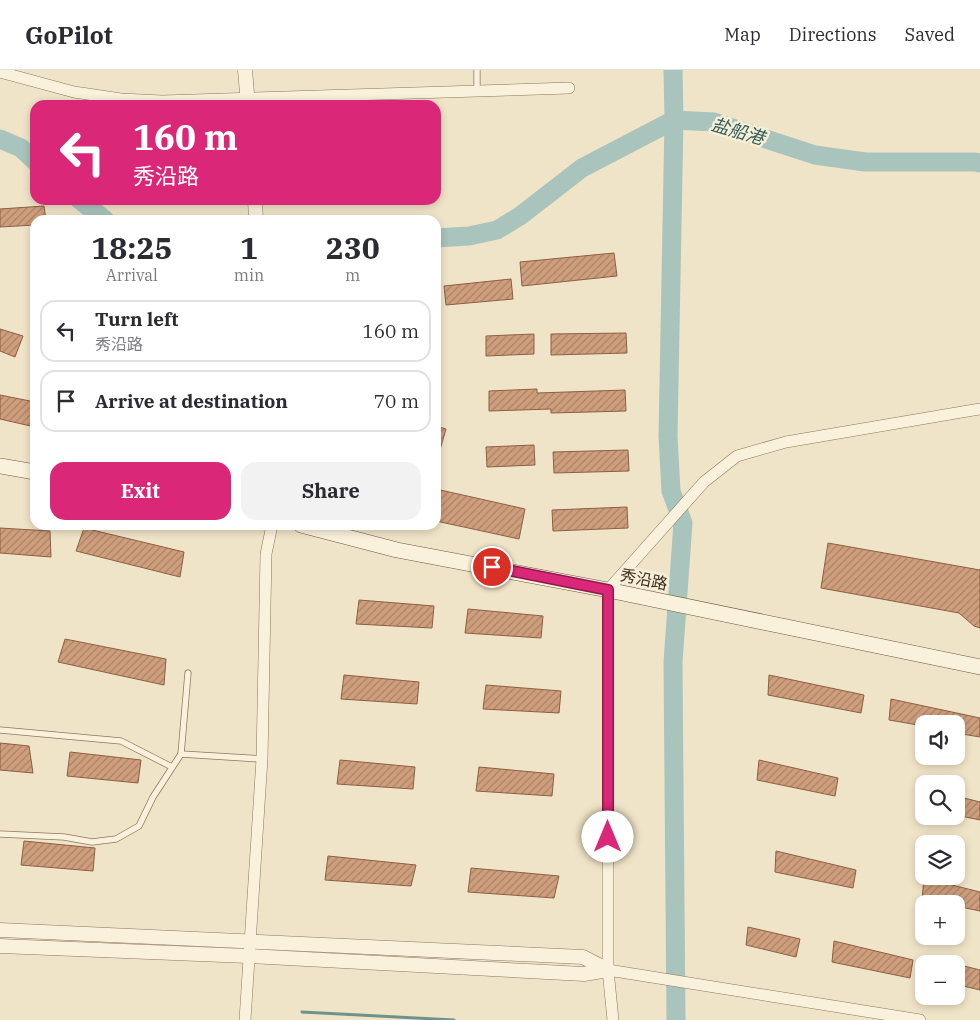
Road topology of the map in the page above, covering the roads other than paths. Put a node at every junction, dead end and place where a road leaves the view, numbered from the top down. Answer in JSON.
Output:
{"nodes":[{"id":1,"x":245,"y":70,"type":"edge"},
{"id":2,"x":477,"y":70,"type":"edge"},
{"id":3,"x":0,"y":72,"type":"edge"},
{"id":4,"x":569,"y":88,"type":"dead end"},
{"id":5,"x":477,"y":91,"type":"junction"},
{"id":6,"x":142,"y":100,"type":"edge"},
{"id":7,"x":247,"y":100,"type":"edge"},
{"id":8,"x":289,"y":100,"type":"edge"},
{"id":9,"x":980,"y":409,"type":"edge"},
{"id":10,"x":0,"y":466,"type":"edge"},
{"id":11,"x":30,"y":471,"type":"edge"},
{"id":12,"x":271,"y":530,"type":"edge"},
{"id":13,"x":320,"y":530,"type":"edge"},
{"id":14,"x":608,"y":590,"type":"junction"},
{"id":15,"x":980,"y":668,"type":"edge"},
{"id":16,"x":188,"y":673,"type":"dead end"},
{"id":17,"x":0,"y":730,"type":"edge"},
{"id":18,"x":181,"y":754,"type":"junction"},
{"id":19,"x":262,"y":759,"type":"junction"},
{"id":20,"x":172,"y":767,"type":"junction"},
{"id":21,"x":0,"y":834,"type":"edge"},
{"id":22,"x":0,"y":930,"type":"edge"},
{"id":23,"x":0,"y":946,"type":"edge"},
{"id":24,"x":248,"y":949,"type":"junction"},
{"id":25,"x":608,"y":970,"type":"junction"},
{"id":26,"x":245,"y":1020,"type":"edge"},
{"id":27,"x":613,"y":1020,"type":"edge"},
{"id":28,"x":920,"y":1020,"type":"edge"}],
"edges":[{"from":1,"to":7,"type":"street"},
{"from":2,"to":5,"type":"lane"},
{"from":3,"to":6,"type":"street"},
{"from":4,"to":5,"type":"street"},
{"from":5,"to":8,"type":"street"},
{"from":9,"to":14,"type":"street"},
{"from":10,"to":11,"type":"main road"},
{"from":12,"to":19,"type":"street"},
{"from":13,"to":14,"type":"main road","name":"秀沿路"},
{"from":14,"to":15,"type":"main road","name":"秀沿路"},
{"from":14,"to":25,"type":"street"},
{"from":16,"to":18,"type":"lane"},
{"from":17,"to":20,"type":"lane"},
{"from":18,"to":19,"type":"lane"},
{"from":18,"to":20,"type":"lane"},
{"from":19,"to":24,"type":"street"},
{"from":20,"to":21,"type":"lane"},
{"from":22,"to":24,"type":"street"},
{"from":23,"to":24,"type":"street"},
{"from":24,"to":25,"type":"street"},
{"from":24,"to":26,"type":"street"},
{"from":25,"to":27,"type":"street"},
{"from":25,"to":28,"type":"street"}]}
